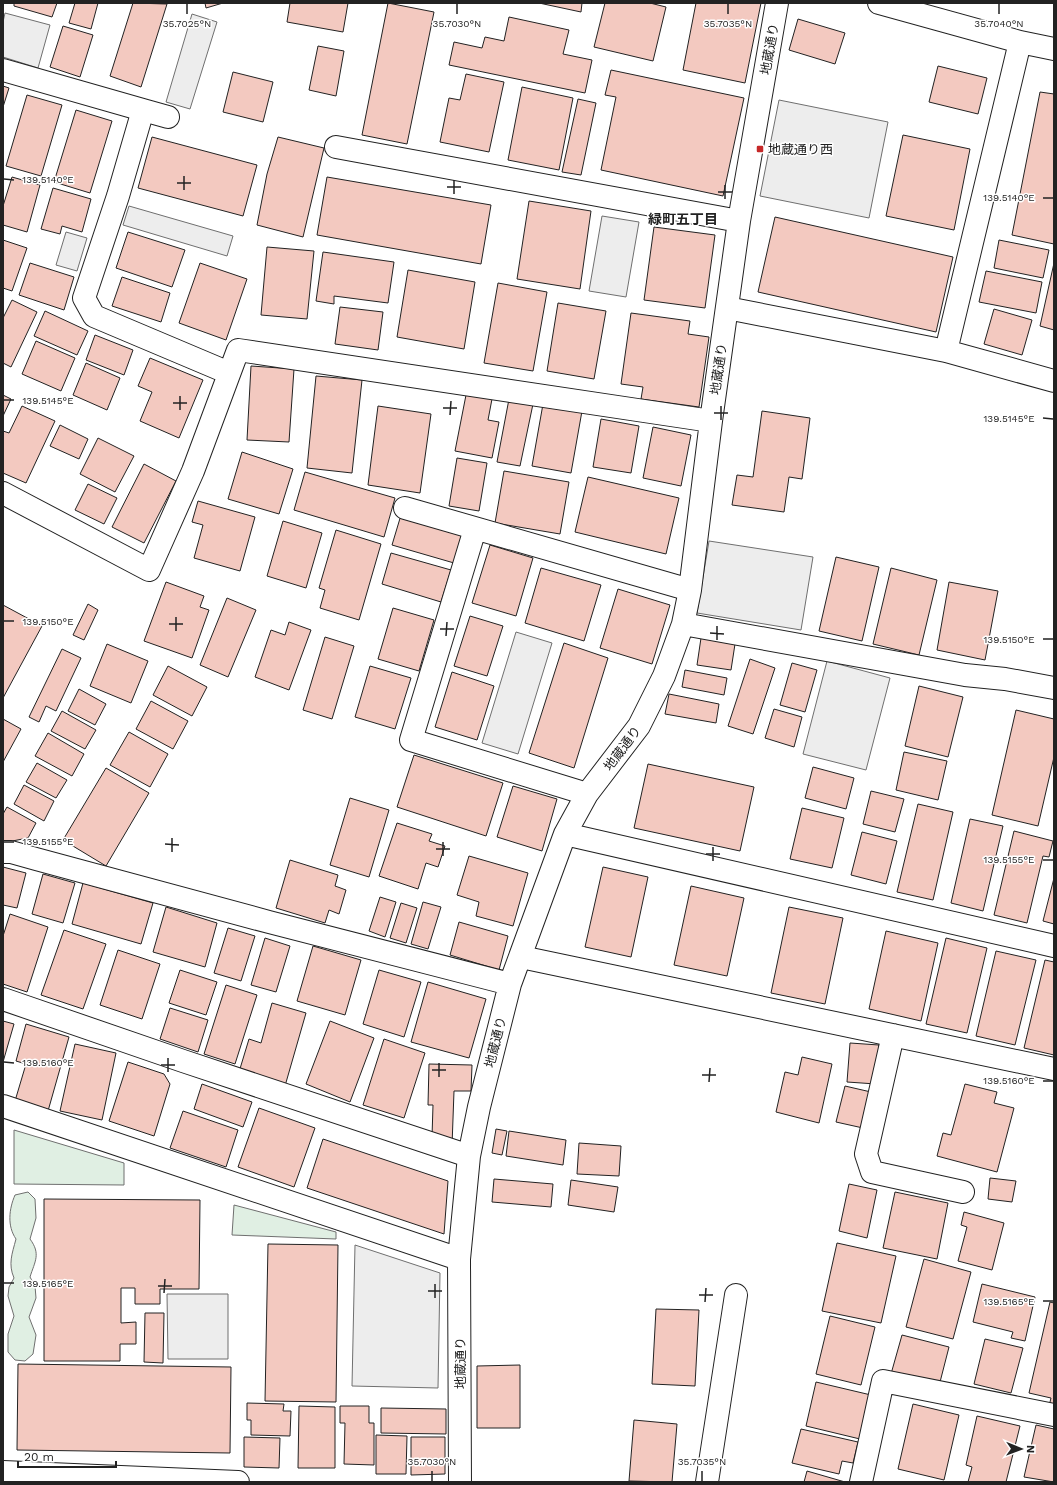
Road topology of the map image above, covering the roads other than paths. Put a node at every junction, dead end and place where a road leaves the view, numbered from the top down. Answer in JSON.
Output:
{"nodes":[{"id":1,"x":777,"y":3,"type":"edge"},
{"id":2,"x":879,"y":3,"type":"edge"},
{"id":3,"x":916,"y":8,"type":"edge"},
{"id":4,"x":1020,"y":42,"type":"junction"},
{"id":5,"x":1054,"y":49,"type":"edge"},
{"id":6,"x":3,"y":70,"type":"edge"},
{"id":7,"x":143,"y":110,"type":"junction"},
{"id":8,"x":168,"y":117,"type":"dead end"},
{"id":9,"x":336,"y":147,"type":"dead end"},
{"id":10,"x":740,"y":222,"type":"junction"},
{"id":11,"x":727,"y":308,"type":"junction"},
{"id":12,"x":946,"y":351,"type":"junction"},
{"id":13,"x":229,"y":373,"type":"junction"},
{"id":14,"x":1054,"y":381,"type":"edge"},
{"id":15,"x":711,"y":421,"type":"junction"},
{"id":16,"x":3,"y":493,"type":"edge"},
{"id":17,"x":405,"y":508,"type":"dead end"},
{"id":18,"x":475,"y":529,"type":"junction"},
{"id":19,"x":690,"y":590,"type":"junction"},
{"id":20,"x":683,"y":624,"type":"junction"},
{"id":21,"x":1054,"y":688,"type":"edge"},
{"id":22,"x":587,"y":794,"type":"junction"},
{"id":23,"x":565,"y":834,"type":"junction"},
{"id":24,"x":3,"y":852,"type":"edge"},
{"id":25,"x":1054,"y":946,"type":"edge"},
{"id":26,"x":521,"y":957,"type":"junction"},
{"id":27,"x":510,"y":984,"type":"junction"},
{"id":28,"x":3,"y":999,"type":"edge"},
{"id":29,"x":893,"y":1035,"type":"junction"},
{"id":30,"x":1054,"y":1069,"type":"edge"},
{"id":31,"x":3,"y":1106,"type":"edge"},
{"id":32,"x":3,"y":1115,"type":"edge"},
{"id":33,"x":469,"y":1156,"type":"junction"},
{"id":34,"x":963,"y":1192,"type":"dead end"},
{"id":35,"x":459,"y":1259,"type":"junction"},
{"id":36,"x":736,"y":1295,"type":"dead end"},
{"id":37,"x":1054,"y":1415,"type":"edge"},
{"id":38,"x":3,"y":1472,"type":"edge"},
{"id":39,"x":238,"y":1482,"type":"edge"},
{"id":40,"x":460,"y":1482,"type":"edge"},
{"id":41,"x":707,"y":1482,"type":"edge"},
{"id":42,"x":861,"y":1482,"type":"edge"}],
"edges":[{"from":1,"to":10,"type":"street","name":"地蔵通り"},
{"from":2,"to":3,"type":"street"},
{"from":3,"to":4,"type":"street"},
{"from":4,"to":5,"type":"street"},
{"from":4,"to":12,"type":"street"},
{"from":6,"to":7,"type":"street"},
{"from":7,"to":8,"type":"street"},
{"from":7,"to":13,"type":"street"},
{"from":9,"to":10,"type":"street"},
{"from":10,"to":11,"type":"street","name":"地蔵通り"},
{"from":11,"to":12,"type":"street"},
{"from":11,"to":15,"type":"street","name":"地蔵通り"},
{"from":12,"to":14,"type":"street"},
{"from":13,"to":15,"type":"street"},
{"from":13,"to":16,"type":"street"},
{"from":15,"to":19,"type":"street","name":"地蔵通り"},
{"from":17,"to":18,"type":"street"},
{"from":18,"to":19,"type":"street"},
{"from":18,"to":22,"type":"street"},
{"from":19,"to":20,"type":"street","name":"地蔵通り"},
{"from":20,"to":21,"type":"street"},
{"from":20,"to":22,"type":"street","name":"地蔵通り"},
{"from":22,"to":23,"type":"street","name":"地蔵通り"},
{"from":23,"to":25,"type":"street"},
{"from":23,"to":26,"type":"street","name":"地蔵通り"},
{"from":24,"to":27,"type":"street"},
{"from":26,"to":27,"type":"street","name":"地蔵通り"},
{"from":26,"to":29,"type":"street"},
{"from":27,"to":33,"type":"street","name":"地蔵通り"},
{"from":28,"to":33,"type":"street"},
{"from":29,"to":30,"type":"street"},
{"from":29,"to":34,"type":"street"},
{"from":31,"to":32,"type":"street"},
{"from":31,"to":35,"type":"street"},
{"from":33,"to":35,"type":"street","name":"地蔵通り"},
{"from":35,"to":40,"type":"street","name":"地蔵通り"},
{"from":36,"to":41,"type":"street"},
{"from":37,"to":42,"type":"street"},
{"from":38,"to":39,"type":"street"}]}
